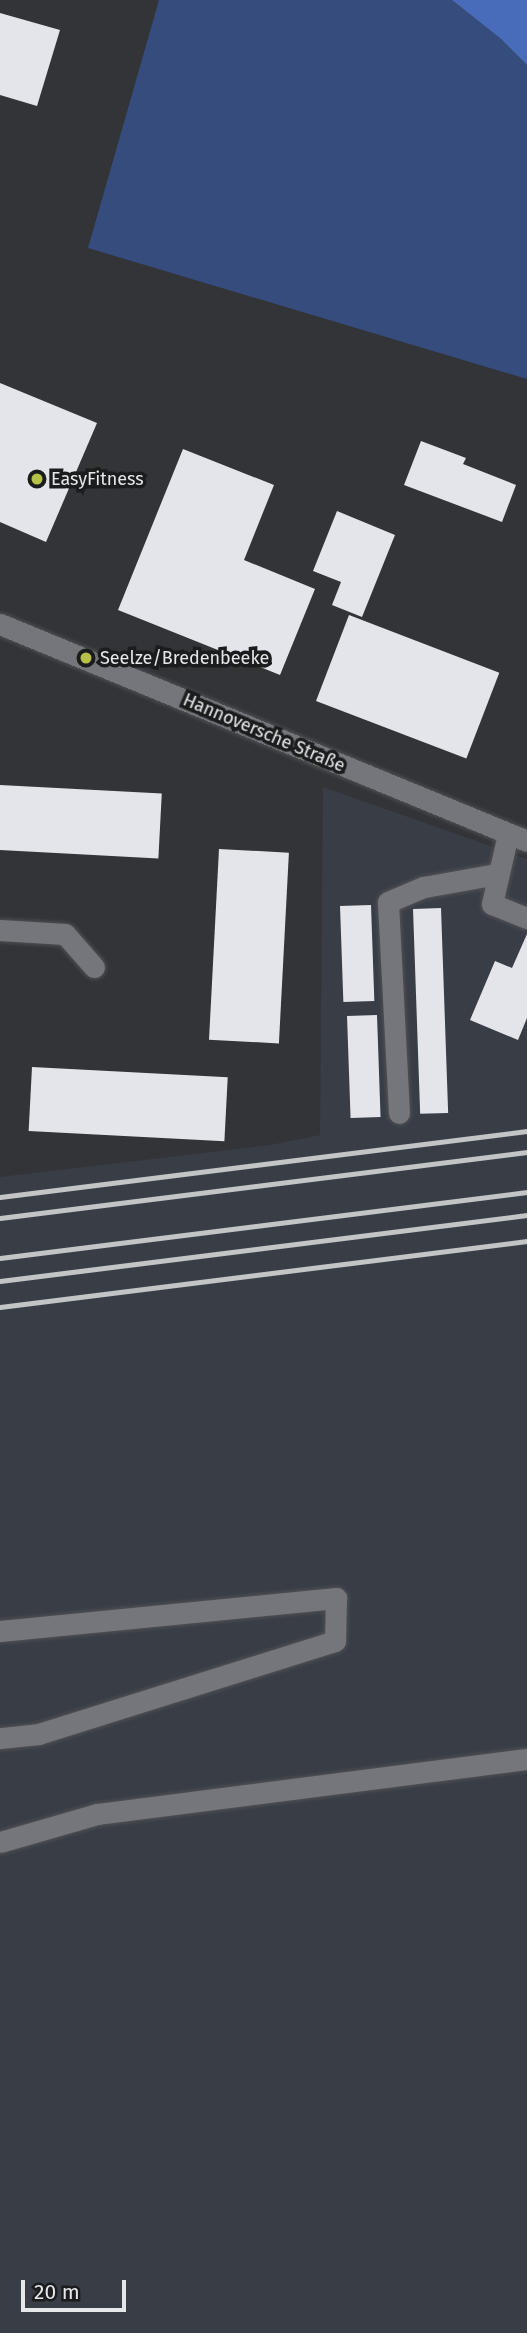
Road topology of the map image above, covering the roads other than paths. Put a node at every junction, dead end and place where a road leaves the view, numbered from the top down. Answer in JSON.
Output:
{"nodes":[{"id":1,"x":0,"y":624,"type":"edge"},
{"id":2,"x":517,"y":838,"type":"edge"},
{"id":3,"x":497,"y":874,"type":"junction"},
{"id":4,"x":527,"y":918,"type":"edge"},
{"id":5,"x":0,"y":930,"type":"edge"},
{"id":6,"x":94,"y":967,"type":"dead end"},
{"id":7,"x":399,"y":1113,"type":"dead end"},
{"id":8,"x":0,"y":1631,"type":"edge"},
{"id":9,"x":0,"y":1738,"type":"edge"},
{"id":10,"x":527,"y":1759,"type":"edge"},
{"id":11,"x":0,"y":1842,"type":"edge"}],
"edges":[{"from":1,"to":2,"type":"street","name":"Hannoversche Straße"},
{"from":2,"to":3,"type":"street"},
{"from":3,"to":4,"type":"street"},
{"from":3,"to":7,"type":"street"},
{"from":5,"to":6,"type":"street"},
{"from":8,"to":9,"type":"street"},
{"from":10,"to":11,"type":"street"}]}
